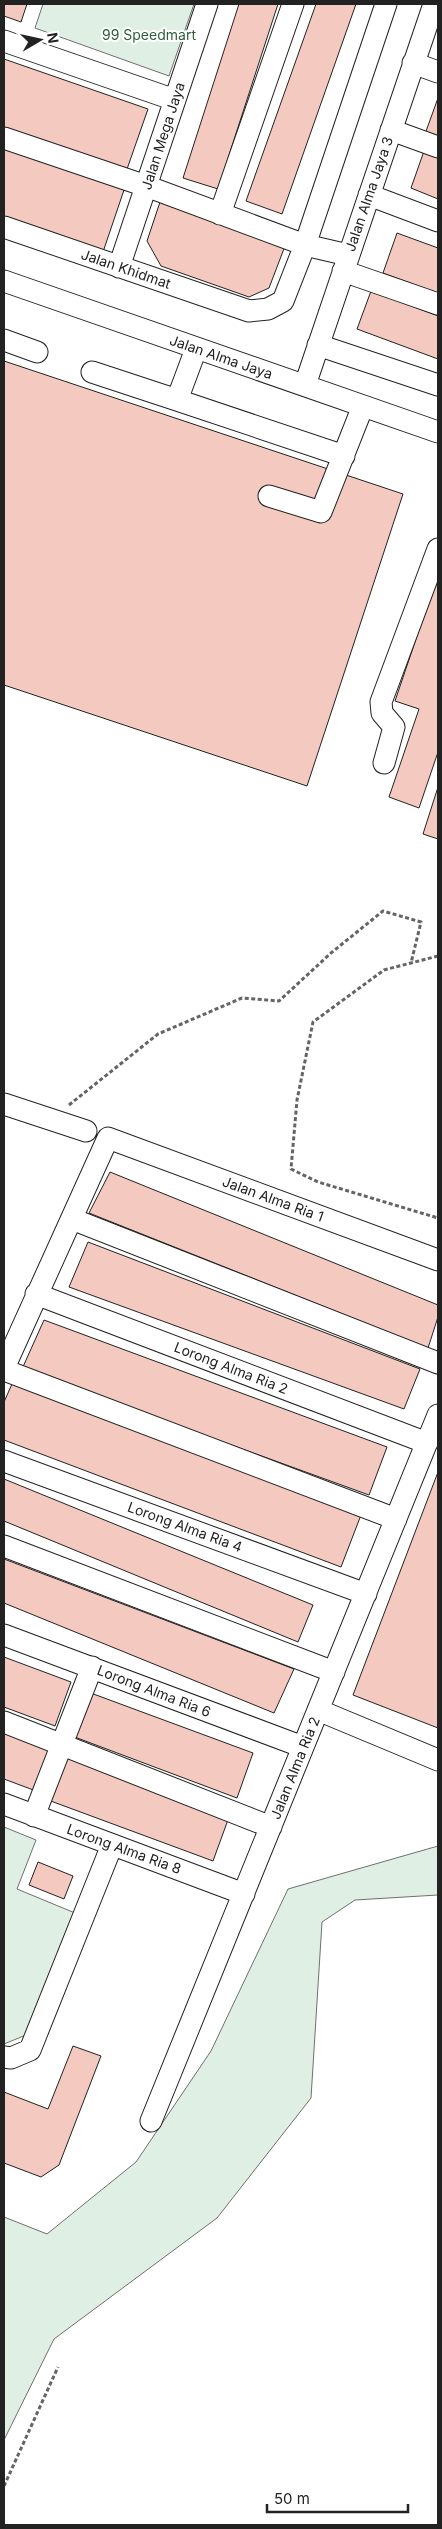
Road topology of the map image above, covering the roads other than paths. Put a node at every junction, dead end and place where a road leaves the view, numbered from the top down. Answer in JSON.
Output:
{"nodes":[{"id":1,"x":207,"y":4,"type":"edge"},
{"id":2,"x":293,"y":4,"type":"edge"},
{"id":3,"x":386,"y":4,"type":"edge"},
{"id":4,"x":434,"y":4,"type":"edge"},
{"id":5,"x":4,"y":40,"type":"edge"},
{"id":6,"x":413,"y":63,"type":"junction"},
{"id":7,"x":438,"y":72,"type":"edge"},
{"id":8,"x":175,"y":100,"type":"junction"},
{"id":9,"x":391,"y":130,"type":"junction"},
{"id":10,"x":4,"y":138,"type":"edge"},
{"id":11,"x":438,"y":147,"type":"edge"},
{"id":12,"x":146,"y":186,"type":"junction"},
{"id":13,"x":369,"y":196,"type":"junction"},
{"id":14,"x":220,"y":214,"type":"junction"},
{"id":15,"x":438,"y":221,"type":"edge"},
{"id":16,"x":4,"y":227,"type":"edge"},
{"id":17,"x":304,"y":245,"type":"junction"},
{"id":18,"x":346,"y":263,"type":"junction"},
{"id":19,"x":119,"y":267,"type":"junction"},
{"id":20,"x":4,"y":281,"type":"edge"},
{"id":21,"x":438,"y":304,"type":"edge"},
{"id":22,"x":4,"y":340,"type":"edge"},
{"id":23,"x":318,"y":345,"type":"junction"},
{"id":24,"x":196,"y":349,"type":"junction"},
{"id":25,"x":37,"y":352,"type":"dead end"},
{"id":26,"x":92,"y":372,"type":"dead end"},
{"id":27,"x":305,"y":385,"type":"junction"},
{"id":28,"x":438,"y":385,"type":"edge"},
{"id":29,"x":177,"y":400,"type":"junction"},
{"id":30,"x":363,"y":406,"type":"junction"},
{"id":31,"x":438,"y":432,"type":"edge"},
{"id":32,"x":344,"y":456,"type":"junction"},
{"id":33,"x":269,"y":496,"type":"dead end"},
{"id":34,"x":438,"y":549,"type":"edge"},
{"id":35,"x":384,"y":763,"type":"dead end"},
{"id":36,"x":4,"y":1104,"type":"edge"},
{"id":37,"x":86,"y":1131,"type":"dead end"},
{"id":38,"x":72,"y":1219,"type":"junction"},
{"id":39,"x":438,"y":1260,"type":"edge"},
{"id":40,"x":36,"y":1294,"type":"junction"},
{"id":41,"x":438,"y":1363,"type":"edge"},
{"id":42,"x":4,"y":1369,"type":"edge"},
{"id":43,"x":438,"y":1415,"type":"edge"},
{"id":44,"x":427,"y":1443,"type":"junction"},
{"id":45,"x":4,"y":1461,"type":"edge"},
{"id":46,"x":396,"y":1519,"type":"junction"},
{"id":47,"x":4,"y":1546,"type":"edge"},
{"id":48,"x":366,"y":1594,"type":"junction"},
{"id":49,"x":4,"y":1635,"type":"edge"},
{"id":50,"x":92,"y":1667,"type":"junction"},
{"id":51,"x":334,"y":1672,"type":"junction"},
{"id":52,"x":318,"y":1710,"type":"junction"},
{"id":53,"x":4,"y":1722,"type":"edge"},
{"id":54,"x":62,"y":1744,"type":"junction"},
{"id":55,"x":303,"y":1747,"type":"junction"},
{"id":56,"x":438,"y":1760,"type":"edge"},
{"id":57,"x":4,"y":1804,"type":"edge"},
{"id":58,"x":34,"y":1816,"type":"junction"},
{"id":59,"x":271,"y":1827,"type":"junction"},
{"id":60,"x":112,"y":1844,"type":"junction"},
{"id":61,"x":244,"y":1894,"type":"junction"},
{"id":62,"x":4,"y":2056,"type":"edge"},
{"id":63,"x":151,"y":2122,"type":"dead end"}],
"edges":[{"from":1,"to":8,"type":"street","name":"Jalan Mega Jaya"},
{"from":2,"to":14,"type":"street"},
{"from":3,"to":17,"type":"street"},
{"from":4,"to":6,"type":"street","name":"Jalan Alma Jaya 3"},
{"from":5,"to":8,"type":"street"},
{"from":6,"to":7,"type":"street"},
{"from":6,"to":9,"type":"street","name":"Jalan Alma Jaya 3"},
{"from":8,"to":12,"type":"street","name":"Jalan Mega Jaya"},
{"from":9,"to":11,"type":"street"},
{"from":9,"to":13,"type":"street","name":"Jalan Alma Jaya 3"},
{"from":10,"to":12,"type":"street"},
{"from":12,"to":14,"type":"street"},
{"from":12,"to":19,"type":"street","name":"Jalan Mega Jaya"},
{"from":13,"to":15,"type":"street"},
{"from":13,"to":18,"type":"street","name":"Jalan Alma Jaya 3"},
{"from":14,"to":17,"type":"street"},
{"from":16,"to":19,"type":"street","name":"Jalan Khidmat"},
{"from":17,"to":18,"type":"street"},
{"from":17,"to":19,"type":"street","name":"Jalan Khidmat"},
{"from":18,"to":21,"type":"street"},
{"from":18,"to":23,"type":"street","name":"Jalan Alma Jaya 3"},
{"from":20,"to":24,"type":"street","name":"Jalan Alma Jaya"},
{"from":22,"to":25,"type":"street"},
{"from":23,"to":27,"type":"street","name":"Jalan Alma Jaya 3"},
{"from":23,"to":28,"type":"street"},
{"from":24,"to":27,"type":"street","name":"Jalan Alma Jaya"},
{"from":24,"to":29,"type":"street"},
{"from":26,"to":29,"type":"street"},
{"from":27,"to":30,"type":"street","name":"Jalan Alma Jaya"},
{"from":29,"to":32,"type":"street"},
{"from":30,"to":31,"type":"street","name":"Jalan Alma Jaya"},
{"from":30,"to":32,"type":"street"},
{"from":32,"to":33,"type":"street"},
{"from":34,"to":35,"type":"street"},
{"from":36,"to":37,"type":"street"},
{"from":38,"to":39,"type":"street","name":"Jalan Alma Ria 1"},
{"from":38,"to":40,"type":"street"},
{"from":38,"to":41,"type":"street"},
{"from":40,"to":42,"type":"street"},
{"from":40,"to":44,"type":"street","name":"Lorong Alma Ria 2"},
{"from":42,"to":46,"type":"street"},
{"from":43,"to":44,"type":"street","name":"Jalan Alma Ria 2"},
{"from":44,"to":46,"type":"street","name":"Jalan Alma Ria 2"},
{"from":45,"to":48,"type":"street","name":"Lorong Alma Ria 4"},
{"from":46,"to":48,"type":"street","name":"Jalan Alma Ria 2"},
{"from":47,"to":51,"type":"street"},
{"from":48,"to":51,"type":"street","name":"Jalan Alma Ria 2"},
{"from":49,"to":50,"type":"street","name":"Lorong Alma Ria 6"},
{"from":50,"to":54,"type":"street"},
{"from":50,"to":55,"type":"street","name":"Lorong Alma Ria 6"},
{"from":51,"to":52,"type":"street","name":"Jalan Alma Ria 2"},
{"from":52,"to":55,"type":"street","name":"Jalan Alma Ria 2"},
{"from":52,"to":56,"type":"street"},
{"from":53,"to":54,"type":"street"},
{"from":54,"to":58,"type":"street"},
{"from":54,"to":59,"type":"street"},
{"from":55,"to":59,"type":"street","name":"Jalan Alma Ria 2"},
{"from":57,"to":58,"type":"street","name":"Lorong Alma Ria 8"},
{"from":58,"to":60,"type":"street","name":"Lorong Alma Ria 8"},
{"from":59,"to":61,"type":"street","name":"Jalan Alma Ria 2"},
{"from":60,"to":61,"type":"street","name":"Lorong Alma Ria 8"},
{"from":60,"to":62,"type":"street"},
{"from":61,"to":63,"type":"street","name":"Jalan Alma Ria 2"}]}
